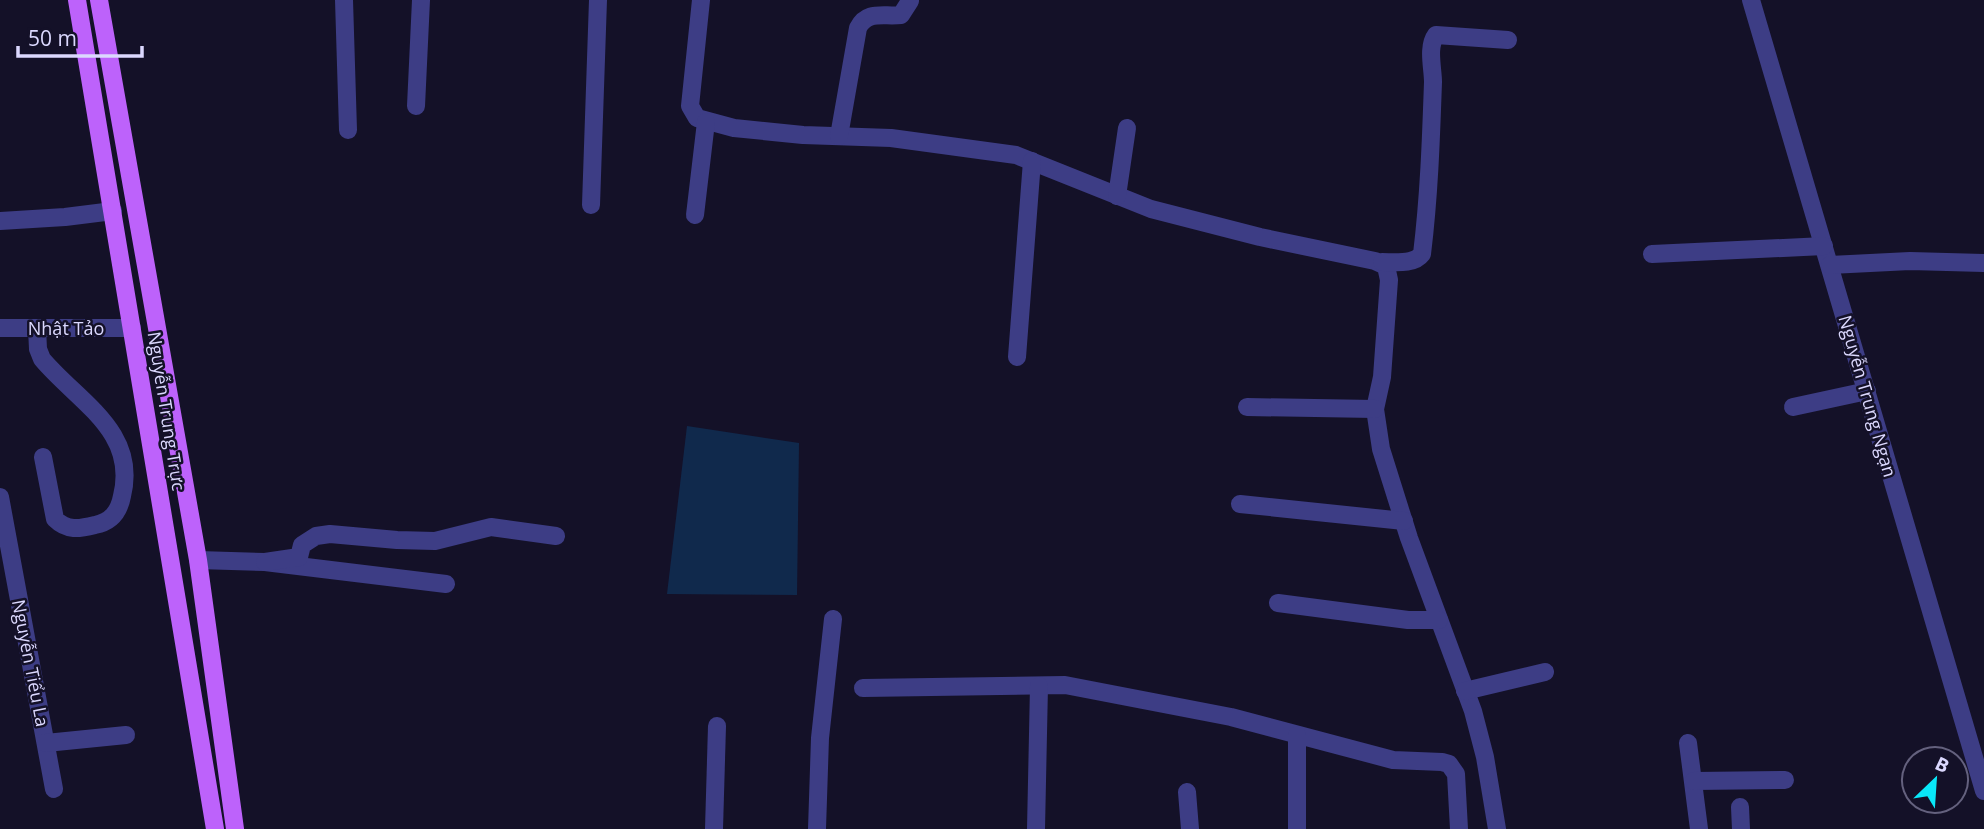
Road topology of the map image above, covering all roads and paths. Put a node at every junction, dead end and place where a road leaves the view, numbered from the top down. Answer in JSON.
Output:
{"nodes":[{"id":1,"x":78,"y":0,"type":"edge"},
{"id":2,"x":99,"y":0,"type":"edge"},
{"id":3,"x":344,"y":0,"type":"edge"},
{"id":4,"x":421,"y":0,"type":"edge"},
{"id":5,"x":598,"y":0,"type":"edge"},
{"id":6,"x":701,"y":0,"type":"edge"},
{"id":7,"x":1751,"y":0,"type":"edge"},
{"id":8,"x":910,"y":1,"type":"edge"},
{"id":9,"x":1508,"y":40,"type":"dead end"},
{"id":10,"x":416,"y":106,"type":"dead end"},
{"id":11,"x":706,"y":122,"type":"junction"},
{"id":12,"x":1127,"y":128,"type":"dead end"},
{"id":13,"x":348,"y":130,"type":"dead end"},
{"id":14,"x":839,"y":136,"type":"junction"},
{"id":15,"x":1032,"y":161,"type":"junction"},
{"id":16,"x":1118,"y":196,"type":"junction"},
{"id":17,"x":590,"y":205,"type":"dead end"},
{"id":18,"x":113,"y":211,"type":"junction"},
{"id":19,"x":695,"y":215,"type":"dead end"},
{"id":20,"x":0,"y":221,"type":"edge"},
{"id":21,"x":1824,"y":246,"type":"junction"},
{"id":22,"x":1652,"y":254,"type":"dead end"},
{"id":23,"x":1382,"y":262,"type":"junction"},
{"id":24,"x":1984,"y":263,"type":"edge"},
{"id":25,"x":1829,"y":265,"type":"junction"},
{"id":26,"x":157,"y":326,"type":"junction"},
{"id":27,"x":0,"y":328,"type":"edge"},
{"id":28,"x":37,"y":328,"type":"junction"},
{"id":29,"x":132,"y":328,"type":"junction"},
{"id":30,"x":1017,"y":356,"type":"dead end"},
{"id":31,"x":1867,"y":391,"type":"junction"},
{"id":32,"x":1247,"y":407,"type":"dead end"},
{"id":33,"x":1793,"y":407,"type":"dead end"},
{"id":34,"x":1375,"y":409,"type":"junction"},
{"id":35,"x":44,"y":457,"type":"dead end"},
{"id":36,"x":0,"y":496,"type":"edge"},
{"id":37,"x":1240,"y":504,"type":"dead end"},
{"id":38,"x":1404,"y":521,"type":"junction"},
{"id":39,"x":556,"y":536,"type":"dead end"},
{"id":40,"x":198,"y":560,"type":"junction"},
{"id":41,"x":265,"y":562,"type":"junction"},
{"id":42,"x":446,"y":584,"type":"dead end"},
{"id":43,"x":1278,"y":603,"type":"dead end"},
{"id":44,"x":833,"y":619,"type":"dead end"},
{"id":45,"x":1439,"y":620,"type":"junction"},
{"id":46,"x":1545,"y":672,"type":"dead end"},
{"id":47,"x":1039,"y":685,"type":"junction"},
{"id":48,"x":863,"y":688,"type":"dead end"},
{"id":49,"x":1465,"y":691,"type":"junction"},
{"id":50,"x":717,"y":726,"type":"dead end"},
{"id":51,"x":126,"y":735,"type":"dead end"},
{"id":52,"x":1297,"y":735,"type":"junction"},
{"id":53,"x":46,"y":743,"type":"junction"},
{"id":54,"x":1688,"y":743,"type":"dead end"},
{"id":55,"x":1785,"y":780,"type":"dead end"},
{"id":56,"x":1694,"y":781,"type":"junction"},
{"id":57,"x":54,"y":789,"type":"dead end"},
{"id":58,"x":1984,"y":791,"type":"edge"},
{"id":59,"x":1187,"y":792,"type":"dead end"},
{"id":60,"x":1740,"y":807,"type":"dead end"},
{"id":61,"x":215,"y":829,"type":"edge"},
{"id":62,"x":235,"y":829,"type":"edge"},
{"id":63,"x":714,"y":829,"type":"edge"},
{"id":64,"x":817,"y":829,"type":"edge"},
{"id":65,"x":1036,"y":829,"type":"edge"},
{"id":66,"x":1190,"y":829,"type":"edge"},
{"id":67,"x":1297,"y":829,"type":"edge"},
{"id":68,"x":1459,"y":829,"type":"edge"},
{"id":69,"x":1497,"y":829,"type":"edge"},
{"id":70,"x":1699,"y":829,"type":"edge"},
{"id":71,"x":1741,"y":829,"type":"edge"}],
"edges":[{"from":1,"to":18,"type":"main road","name":"Nguyễn Trung Trực"},
{"from":2,"to":26,"type":"main road","name":"Nguyễn Trung Trực"},
{"from":3,"to":13,"type":"street"},
{"from":4,"to":10,"type":"street"},
{"from":5,"to":17,"type":"street"},
{"from":6,"to":11,"type":"street"},
{"from":7,"to":21,"type":"street","name":"Nguyễn Trung Ngạn"},
{"from":8,"to":14,"type":"street"},
{"from":9,"to":23,"type":"street"},
{"from":11,"to":14,"type":"street"},
{"from":11,"to":19,"type":"street"},
{"from":12,"to":16,"type":"street"},
{"from":14,"to":15,"type":"street"},
{"from":15,"to":16,"type":"street"},
{"from":15,"to":30,"type":"street"},
{"from":16,"to":23,"type":"street"},
{"from":18,"to":20,"type":"street"},
{"from":18,"to":29,"type":"main road","name":"Nguyễn Trung Trực"},
{"from":21,"to":22,"type":"street"},
{"from":21,"to":25,"type":"street","name":"Nguyễn Trung Ngạn"},
{"from":23,"to":34,"type":"street"},
{"from":24,"to":25,"type":"street"},
{"from":25,"to":31,"type":"street","name":"Nguyễn Trung Ngạn"},
{"from":26,"to":29,"type":"main road"},
{"from":26,"to":40,"type":"main road","name":"Nguyễn Trung Trực"},
{"from":27,"to":28,"type":"street","name":"Nhật Tảo"},
{"from":28,"to":29,"type":"street","name":"Nhật Tảo"},
{"from":28,"to":35,"type":"street"},
{"from":29,"to":61,"type":"main road","name":"Nguyễn Trung Trực"},
{"from":31,"to":33,"type":"street"},
{"from":31,"to":58,"type":"street","name":"Nguyễn Trung Ngạn"},
{"from":32,"to":34,"type":"street"},
{"from":34,"to":38,"type":"street"},
{"from":36,"to":53,"type":"street","name":"Nguyễn Tiểu La"},
{"from":37,"to":38,"type":"street"},
{"from":38,"to":45,"type":"street"},
{"from":39,"to":41,"type":"street"},
{"from":40,"to":41,"type":"street"},
{"from":40,"to":62,"type":"main road","name":"Nguyễn Trung Trực"},
{"from":41,"to":42,"type":"street"},
{"from":43,"to":45,"type":"street"},
{"from":44,"to":64,"type":"street"},
{"from":45,"to":49,"type":"street"},
{"from":46,"to":49,"type":"street"},
{"from":47,"to":48,"type":"street"},
{"from":47,"to":52,"type":"street"},
{"from":47,"to":65,"type":"street"},
{"from":49,"to":69,"type":"street"},
{"from":50,"to":63,"type":"street"},
{"from":51,"to":53,"type":"street"},
{"from":52,"to":67,"type":"street"},
{"from":52,"to":68,"type":"street"},
{"from":53,"to":57,"type":"street","name":"Nguyễn Tiểu La"},
{"from":54,"to":56,"type":"street"},
{"from":55,"to":56,"type":"street"},
{"from":56,"to":70,"type":"street"},
{"from":59,"to":66,"type":"street"},
{"from":60,"to":71,"type":"street"}]}
